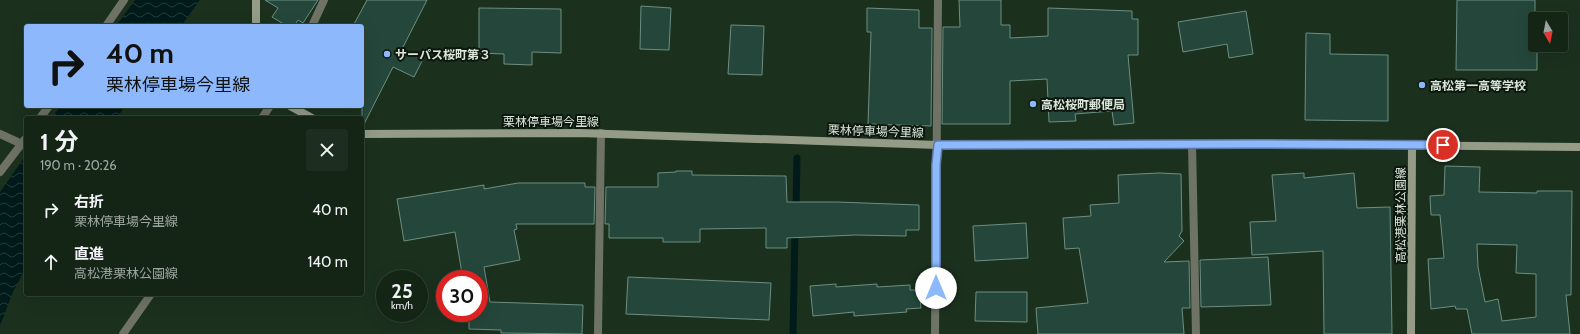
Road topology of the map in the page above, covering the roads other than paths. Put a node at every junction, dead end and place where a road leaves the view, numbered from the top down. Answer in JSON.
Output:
{"nodes":[{"id":1,"x":124,"y":0,"type":"edge"},
{"id":2,"x":256,"y":0,"type":"edge"},
{"id":3,"x":324,"y":0,"type":"edge"},
{"id":4,"x":938,"y":0,"type":"edge"},
{"id":5,"x":107,"y":24,"type":"edge"},
{"id":6,"x":256,"y":24,"type":"edge"},
{"id":7,"x":313,"y":24,"type":"edge"},
{"id":8,"x":294,"y":108,"type":"edge"},
{"id":9,"x":308,"y":116,"type":"edge"},
{"id":10,"x":601,"y":133,"type":"junction"},
{"id":11,"x":0,"y":134,"type":"edge"},
{"id":12,"x":364,"y":134,"type":"edge"},
{"id":13,"x":24,"y":141,"type":"edge"},
{"id":14,"x":1192,"y":144,"type":"junction"},
{"id":15,"x":938,"y":145,"type":"junction"},
{"id":16,"x":1412,"y":145,"type":"junction"},
{"id":17,"x":1580,"y":147,"type":"edge"},
{"id":18,"x":0,"y":172,"type":"edge"},
{"id":19,"x":150,"y":296,"type":"edge"},
{"id":20,"x":125,"y":333,"type":"edge"},
{"id":21,"x":598,"y":334,"type":"edge"},
{"id":22,"x":935,"y":334,"type":"edge"},
{"id":23,"x":1196,"y":334,"type":"edge"},
{"id":24,"x":1411,"y":334,"type":"edge"}],
"edges":[{"from":1,"to":5,"type":"street"},
{"from":2,"to":6,"type":"main road"},
{"from":3,"to":7,"type":"street"},
{"from":4,"to":15,"type":"street"},
{"from":8,"to":9,"type":"main road"},
{"from":10,"to":12,"type":"main road","name":"栗林停車場今里線"},
{"from":10,"to":15,"type":"main road","name":"栗林停車場今里線"},
{"from":10,"to":21,"type":"street"},
{"from":11,"to":13,"type":"street"},
{"from":13,"to":18,"type":"street"},
{"from":14,"to":15,"type":"main road","name":"栗林停車場今里線"},
{"from":14,"to":16,"type":"main road","name":"栗林停車場今里線"},
{"from":14,"to":23,"type":"street"},
{"from":15,"to":22,"type":"street"},
{"from":16,"to":17,"type":"main road"},
{"from":16,"to":24,"type":"main road","name":"高松港栗林公園線"},
{"from":19,"to":20,"type":"street"}]}
